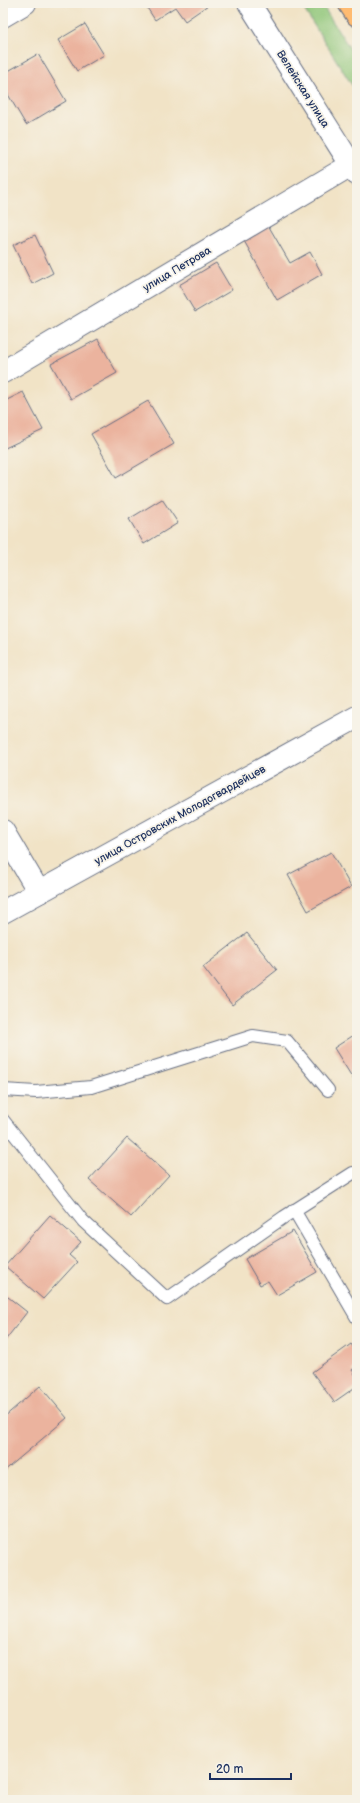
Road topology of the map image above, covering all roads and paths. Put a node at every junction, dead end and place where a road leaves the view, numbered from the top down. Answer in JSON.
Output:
{"nodes":[{"id":1,"x":25,"y":3,"type":"edge"},
{"id":2,"x":249,"y":3,"type":"edge"},
{"id":3,"x":349,"y":3,"type":"edge"},
{"id":4,"x":357,"y":15,"type":"edge"},
{"id":5,"x":3,"y":16,"type":"edge"},
{"id":6,"x":354,"y":170,"type":"edge"},
{"id":7,"x":3,"y":372,"type":"edge"},
{"id":8,"x":357,"y":717,"type":"edge"},
{"id":9,"x":3,"y":831,"type":"edge"},
{"id":10,"x":39,"y":892,"type":"junction"},
{"id":11,"x":3,"y":912,"type":"edge"},
{"id":12,"x":3,"y":1090,"type":"edge"},
{"id":13,"x":328,"y":1090,"type":"dead end"},
{"id":14,"x":3,"y":1120,"type":"edge"},
{"id":15,"x":353,"y":1173,"type":"dead end"},
{"id":16,"x":294,"y":1210,"type":"junction"},
{"id":17,"x":357,"y":1318,"type":"edge"}],
"edges":[{"from":1,"to":5,"type":"street"},
{"from":2,"to":6,"type":"street","name":"Велейская улица"},
{"from":3,"to":4,"type":"highway"},
{"from":6,"to":7,"type":"street","name":"улица Петрова"},
{"from":8,"to":10,"type":"street","name":"улица Островских Молодогвардейцев"},
{"from":9,"to":10,"type":"street"},
{"from":10,"to":11,"type":"street","name":"улица Островских Молодогвардейцев"},
{"from":12,"to":13,"type":"lane"},
{"from":14,"to":16,"type":"lane"},
{"from":15,"to":16,"type":"lane"},
{"from":16,"to":17,"type":"lane"}]}
